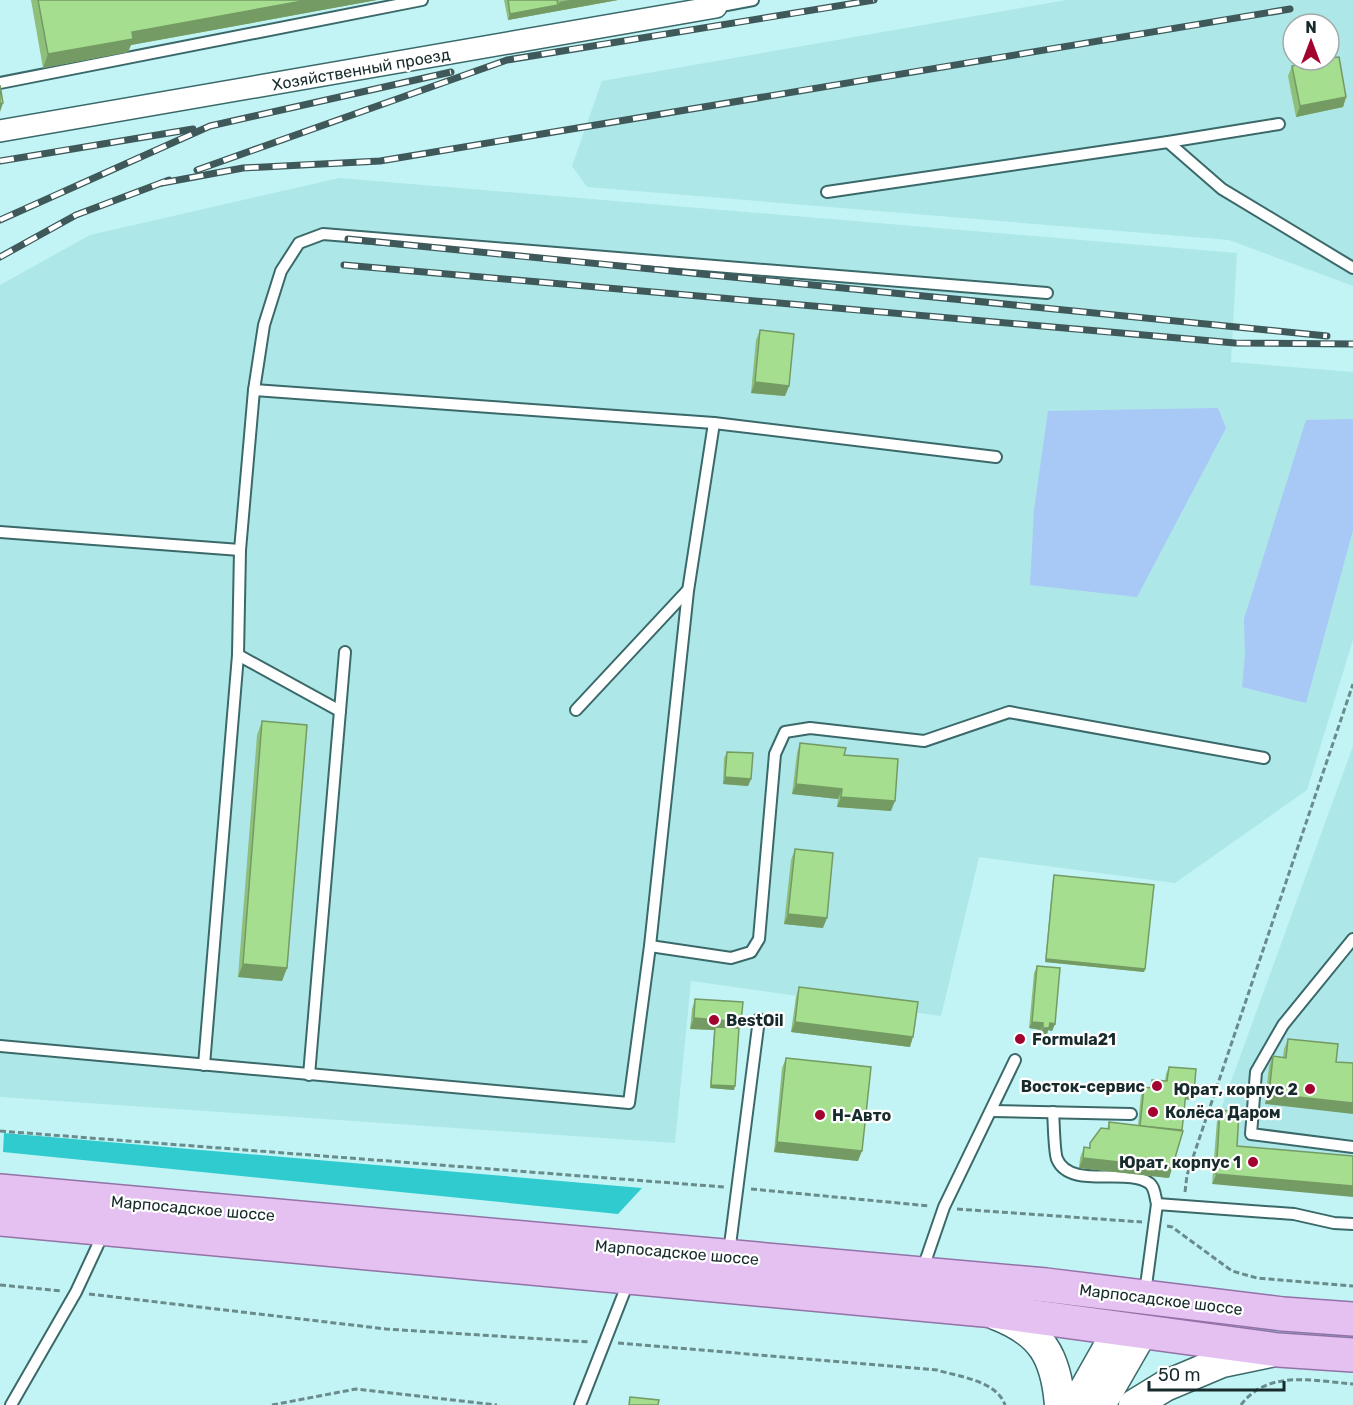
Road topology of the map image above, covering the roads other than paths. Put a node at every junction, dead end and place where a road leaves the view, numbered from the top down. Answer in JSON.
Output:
{"nodes":[{"id":1,"x":422,"y":0,"type":"edge"},
{"id":2,"x":753,"y":0,"type":"edge"},
{"id":3,"x":716,"y":3,"type":"edge"},
{"id":4,"x":0,"y":83,"type":"edge"},
{"id":5,"x":1279,"y":124,"type":"dead end"},
{"id":6,"x":0,"y":132,"type":"edge"},
{"id":7,"x":1168,"y":142,"type":"junction"},
{"id":8,"x":827,"y":192,"type":"dead end"},
{"id":9,"x":1353,"y":268,"type":"edge"},
{"id":10,"x":1047,"y":293,"type":"dead end"},
{"id":11,"x":254,"y":390,"type":"junction"},
{"id":12,"x":714,"y":423,"type":"junction"},
{"id":13,"x":996,"y":457,"type":"dead end"},
{"id":14,"x":0,"y":532,"type":"edge"},
{"id":15,"x":240,"y":550,"type":"junction"},
{"id":16,"x":688,"y":591,"type":"junction"},
{"id":17,"x":345,"y":652,"type":"dead end"},
{"id":18,"x":238,"y":655,"type":"junction"},
{"id":19,"x":340,"y":711,"type":"junction"},
{"id":20,"x":576,"y":711,"type":"dead end"},
{"id":21,"x":1264,"y":758,"type":"dead end"},
{"id":22,"x":1353,"y":939,"type":"edge"},
{"id":23,"x":651,"y":946,"type":"junction"},
{"id":24,"x":759,"y":1019,"type":"dead end"},
{"id":25,"x":0,"y":1046,"type":"edge"},
{"id":26,"x":1015,"y":1060,"type":"dead end"},
{"id":27,"x":204,"y":1065,"type":"junction"},
{"id":28,"x":309,"y":1075,"type":"junction"},
{"id":29,"x":992,"y":1111,"type":"junction"},
{"id":30,"x":1053,"y":1113,"type":"junction"},
{"id":31,"x":1131,"y":1114,"type":"dead end"},
{"id":32,"x":1353,"y":1147,"type":"edge"},
{"id":33,"x":0,"y":1191,"type":"edge"},
{"id":34,"x":1156,"y":1204,"type":"junction"},
{"id":35,"x":0,"y":1219,"type":"edge"},
{"id":36,"x":1353,"y":1224,"type":"edge"},
{"id":37,"x":105,"y":1228,"type":"junction"},
{"id":38,"x":728,"y":1256,"type":"junction"},
{"id":39,"x":921,"y":1273,"type":"junction"},
{"id":40,"x":630,"y":1277,"type":"junction"},
{"id":41,"x":1144,"y":1297,"type":"junction"},
{"id":42,"x":984,"y":1310,"type":"junction"},
{"id":43,"x":1353,"y":1319,"type":"edge"},
{"id":44,"x":1130,"y":1330,"type":"junction"},
{"id":45,"x":1278,"y":1350,"type":"junction"},
{"id":46,"x":1353,"y":1355,"type":"edge"},
{"id":47,"x":11,"y":1405,"type":"edge"},
{"id":48,"x":580,"y":1405,"type":"edge"},
{"id":49,"x":1060,"y":1405,"type":"edge"},
{"id":50,"x":1076,"y":1405,"type":"edge"},
{"id":51,"x":1100,"y":1405,"type":"edge"},
{"id":52,"x":1134,"y":1405,"type":"edge"}],
"edges":[{"from":1,"to":4,"type":"lane"},
{"from":2,"to":3,"type":"lane"},
{"from":3,"to":6,"type":"street","name":"Хозяйственный проезд"},
{"from":5,"to":7,"type":"lane"},
{"from":7,"to":8,"type":"lane"},
{"from":7,"to":9,"type":"lane"},
{"from":10,"to":11,"type":"lane"},
{"from":11,"to":12,"type":"lane"},
{"from":11,"to":15,"type":"lane"},
{"from":12,"to":13,"type":"lane"},
{"from":12,"to":16,"type":"lane"},
{"from":14,"to":15,"type":"lane"},
{"from":15,"to":18,"type":"lane"},
{"from":16,"to":20,"type":"lane"},
{"from":16,"to":23,"type":"lane"},
{"from":17,"to":19,"type":"lane"},
{"from":18,"to":19,"type":"lane"},
{"from":18,"to":27,"type":"lane"},
{"from":19,"to":28,"type":"lane"},
{"from":21,"to":23,"type":"lane"},
{"from":22,"to":32,"type":"lane"},
{"from":23,"to":28,"type":"lane"},
{"from":24,"to":38,"type":"lane"},
{"from":25,"to":27,"type":"lane"},
{"from":26,"to":29,"type":"lane"},
{"from":27,"to":28,"type":"lane"},
{"from":29,"to":30,"type":"lane"},
{"from":29,"to":39,"type":"lane"},
{"from":30,"to":31,"type":"lane"},
{"from":30,"to":34,"type":"lane"},
{"from":33,"to":38,"type":"main road","name":"Марпосадское шоссе"},
{"from":34,"to":36,"type":"lane"},
{"from":34,"to":41,"type":"lane"},
{"from":35,"to":37,"type":"main road","name":"Марпосадское шоссе"},
{"from":37,"to":40,"type":"main road","name":"Марпосадское шоссе"},
{"from":37,"to":47,"type":"lane"},
{"from":38,"to":39,"type":"main road","name":"Марпосадское шоссе"},
{"from":39,"to":41,"type":"main road","name":"Марпосадское шоссе"},
{"from":40,"to":42,"type":"main road","name":"Марпосадское шоссе"},
{"from":40,"to":48,"type":"lane"},
{"from":41,"to":43,"type":"main road","name":"Марпосадское шоссе"},
{"from":41,"to":44,"type":"main road"},
{"from":42,"to":44,"type":"main road","name":"Марпосадское шоссе"},
{"from":42,"to":49,"type":"main road"},
{"from":44,"to":45,"type":"main road","name":"Марпосадское шоссе"},
{"from":44,"to":50,"type":"main road"},
{"from":44,"to":51,"type":"main road"},
{"from":45,"to":46,"type":"main road","name":"Марпосадское шоссе"},
{"from":45,"to":52,"type":"main road"}]}
